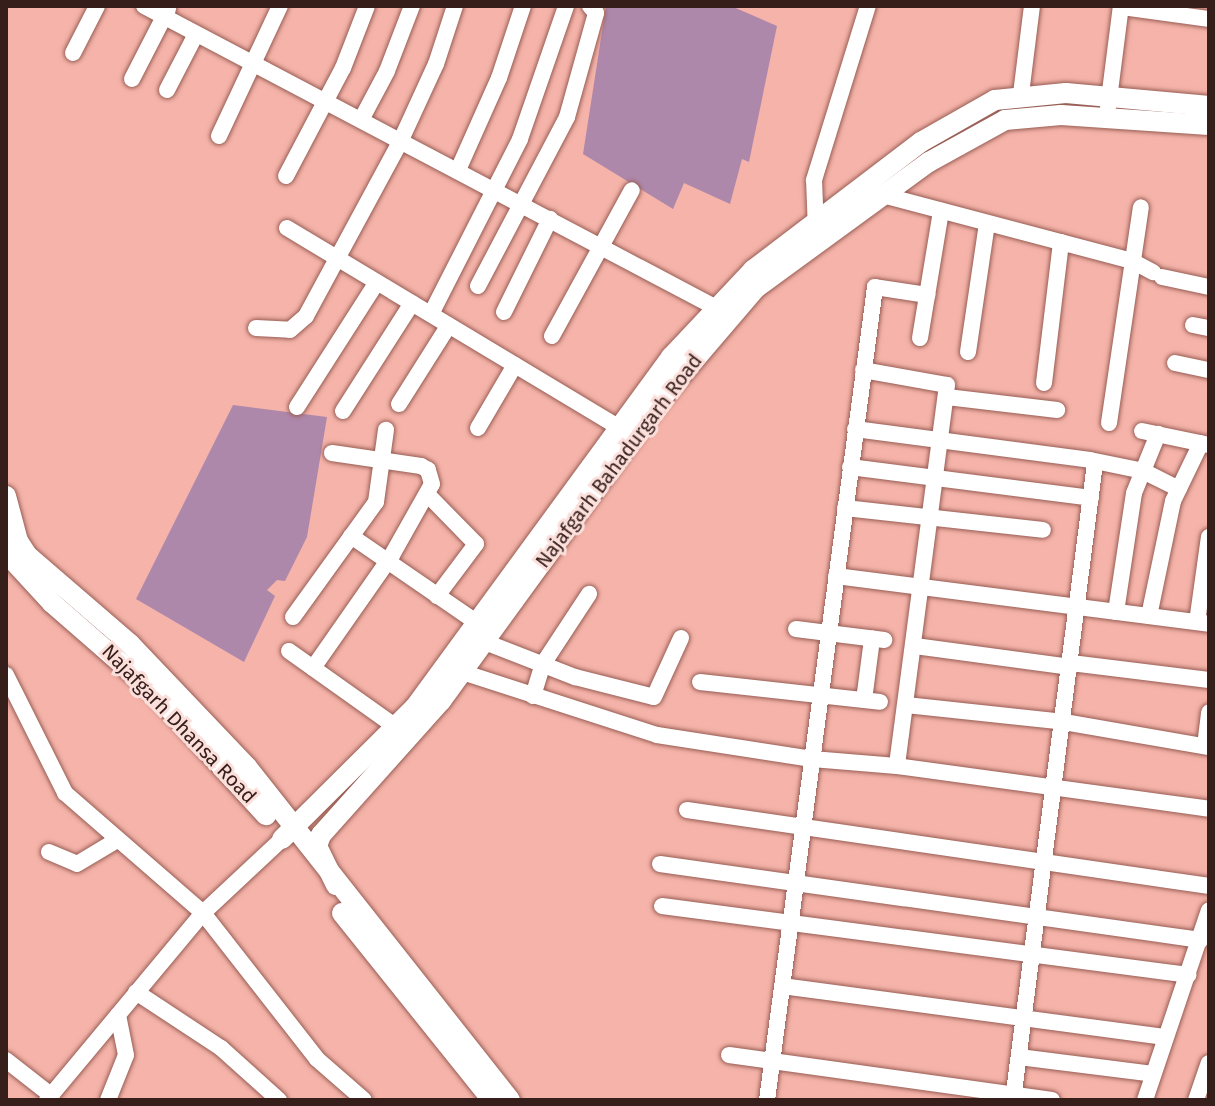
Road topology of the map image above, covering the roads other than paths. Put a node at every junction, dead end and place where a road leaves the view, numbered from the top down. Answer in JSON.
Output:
{"nodes":[{"id":1,"x":97,"y":6,"type":"edge"},
{"id":2,"x":144,"y":6,"type":"edge"},
{"id":3,"x":280,"y":6,"type":"edge"},
{"id":4,"x":367,"y":6,"type":"edge"},
{"id":5,"x":412,"y":6,"type":"edge"},
{"id":6,"x":455,"y":6,"type":"edge"},
{"id":7,"x":523,"y":6,"type":"edge"},
{"id":8,"x":566,"y":6,"type":"edge"},
{"id":9,"x":590,"y":6,"type":"edge"},
{"id":10,"x":868,"y":6,"type":"edge"},
{"id":11,"x":1032,"y":6,"type":"edge"},
{"id":12,"x":1121,"y":6,"type":"edge"},
{"id":13,"x":166,"y":11,"type":"edge"},
{"id":14,"x":1209,"y":19,"type":"edge"},
{"id":15,"x":196,"y":34,"type":"junction"},
{"id":16,"x":73,"y":53,"type":"dead end"},
{"id":17,"x":255,"y":64,"type":"junction"},
{"id":18,"x":132,"y":79,"type":"dead end"},
{"id":19,"x":167,"y":90,"type":"dead end"},
{"id":20,"x":1021,"y":94,"type":"junction"},
{"id":21,"x":1109,"y":96,"type":"junction"},
{"id":22,"x":326,"y":101,"type":"junction"},
{"id":23,"x":1209,"y":106,"type":"edge"},
{"id":24,"x":1106,"y":117,"type":"junction"},
{"id":25,"x":361,"y":120,"type":"junction"},
{"id":26,"x":1209,"y":125,"type":"edge"},
{"id":27,"x":219,"y":136,"type":"dead end"},
{"id":28,"x":401,"y":140,"type":"junction"},
{"id":29,"x":458,"y":170,"type":"junction"},
{"id":30,"x":286,"y":176,"type":"dead end"},
{"id":31,"x":496,"y":190,"type":"junction"},
{"id":32,"x":632,"y":190,"type":"dead end"},
{"id":33,"x":872,"y":191,"type":"junction"},
{"id":34,"x":523,"y":205,"type":"junction"},
{"id":35,"x":1141,"y":207,"type":"dead end"},
{"id":36,"x":941,"y":211,"type":"junction"},
{"id":37,"x":550,"y":219,"type":"junction"},
{"id":38,"x":987,"y":223,"type":"junction"},
{"id":39,"x":287,"y":228,"type":"dead end"},
{"id":40,"x":816,"y":232,"type":"junction"},
{"id":41,"x":1061,"y":242,"type":"junction"},
{"id":42,"x":603,"y":247,"type":"junction"},
{"id":43,"x":340,"y":260,"type":"junction"},
{"id":44,"x":1132,"y":261,"type":"junction"},
{"id":45,"x":377,"y":282,"type":"junction"},
{"id":46,"x":478,"y":286,"type":"dead end"},
{"id":47,"x":1209,"y":287,"type":"edge"},
{"id":48,"x":927,"y":295,"type":"junction"},
{"id":49,"x":412,"y":303,"type":"junction"},
{"id":50,"x":723,"y":311,"type":"junction"},
{"id":51,"x":504,"y":312,"type":"dead end"},
{"id":52,"x":431,"y":314,"type":"junction"},
{"id":53,"x":449,"y":325,"type":"junction"},
{"id":54,"x":256,"y":328,"type":"dead end"},
{"id":55,"x":552,"y":336,"type":"dead end"},
{"id":56,"x":920,"y":338,"type":"dead end"},
{"id":57,"x":968,"y":352,"type":"dead end"},
{"id":58,"x":1175,"y":363,"type":"dead end"},
{"id":59,"x":515,"y":365,"type":"junction"},
{"id":60,"x":863,"y":370,"type":"junction"},
{"id":61,"x":1209,"y":370,"type":"edge"},
{"id":62,"x":1044,"y":383,"type":"dead end"},
{"id":63,"x":947,"y":397,"type":"junction"},
{"id":64,"x":399,"y":404,"type":"dead end"},
{"id":65,"x":297,"y":407,"type":"dead end"},
{"id":66,"x":1057,"y":410,"type":"dead end"},
{"id":67,"x":343,"y":411,"type":"dead end"},
{"id":68,"x":1109,"y":423,"type":"dead end"},
{"id":69,"x":478,"y":428,"type":"dead end"},
{"id":70,"x":855,"y":429,"type":"junction"},
{"id":71,"x":386,"y":430,"type":"dead end"},
{"id":72,"x":628,"y":433,"type":"junction"},
{"id":73,"x":941,"y":440,"type":"junction"},
{"id":74,"x":1205,"y":444,"type":"edge"},
{"id":75,"x":332,"y":453,"type":"dead end"},
{"id":76,"x":385,"y":460,"type":"junction"},
{"id":77,"x":1095,"y":463,"type":"junction"},
{"id":78,"x":850,"y":467,"type":"junction"},
{"id":79,"x":1143,"y":471,"type":"junction"},
{"id":80,"x":937,"y":476,"type":"junction"},
{"id":81,"x":1179,"y":489,"type":"junction"},
{"id":82,"x":6,"y":496,"type":"edge"},
{"id":83,"x":429,"y":496,"type":"junction"},
{"id":84,"x":1091,"y":498,"type":"junction"},
{"id":85,"x":845,"y":508,"type":"junction"},
{"id":86,"x":933,"y":520,"type":"junction"},
{"id":87,"x":1043,"y":530,"type":"dead end"},
{"id":88,"x":351,"y":536,"type":"junction"},
{"id":89,"x":1209,"y":537,"type":"edge"},
{"id":90,"x":15,"y":557,"type":"edge"},
{"id":91,"x":388,"y":561,"type":"junction"},
{"id":92,"x":836,"y":576,"type":"junction"},
{"id":93,"x":924,"y":588,"type":"junction"},
{"id":94,"x":589,"y":594,"type":"dead end"},
{"id":95,"x":437,"y":596,"type":"junction"},
{"id":96,"x":1077,"y":607,"type":"junction"},
{"id":97,"x":1116,"y":612,"type":"junction"},
{"id":98,"x":1149,"y":616,"type":"junction"},
{"id":99,"x":293,"y":617,"type":"dead end"},
{"id":100,"x":1203,"y":623,"type":"edge"},
{"id":101,"x":796,"y":629,"type":"dead end"},
{"id":102,"x":482,"y":633,"type":"junction"},
{"id":103,"x":829,"y":633,"type":"junction"},
{"id":104,"x":681,"y":638,"type":"dead end"},
{"id":105,"x":915,"y":646,"type":"junction"},
{"id":106,"x":289,"y":651,"type":"dead end"},
{"id":107,"x":543,"y":664,"type":"junction"},
{"id":108,"x":1071,"y":665,"type":"junction"},
{"id":109,"x":313,"y":668,"type":"junction"},
{"id":110,"x":462,"y":672,"type":"junction"},
{"id":111,"x":1209,"y":680,"type":"edge"},
{"id":112,"x":6,"y":681,"type":"edge"},
{"id":113,"x":700,"y":682,"type":"dead end"},
{"id":114,"x":820,"y":694,"type":"junction"},
{"id":115,"x":533,"y":696,"type":"junction"},
{"id":116,"x":906,"y":705,"type":"junction"},
{"id":117,"x":1209,"y":712,"type":"edge"},
{"id":118,"x":1064,"y":722,"type":"junction"},
{"id":119,"x":396,"y":727,"type":"junction"},
{"id":120,"x":1207,"y":746,"type":"edge"},
{"id":121,"x":812,"y":759,"type":"junction"},
{"id":122,"x":897,"y":766,"type":"junction"},
{"id":123,"x":1056,"y":787,"type":"junction"},
{"id":124,"x":1209,"y":809,"type":"edge"},
{"id":125,"x":687,"y":810,"type":"dead end"},
{"id":126,"x":803,"y":827,"type":"junction"},
{"id":127,"x":287,"y":834,"type":"junction"},
{"id":128,"x":117,"y":840,"type":"junction"},
{"id":129,"x":49,"y":852,"type":"dead end"},
{"id":130,"x":1047,"y":862,"type":"junction"},
{"id":131,"x":660,"y":864,"type":"dead end"},
{"id":132,"x":796,"y":883,"type":"junction"},
{"id":133,"x":336,"y":885,"type":"junction"},
{"id":134,"x":1209,"y":886,"type":"edge"},
{"id":135,"x":662,"y":906,"type":"dead end"},
{"id":136,"x":1209,"y":910,"type":"edge"},
{"id":137,"x":203,"y":913,"type":"junction"},
{"id":138,"x":1039,"y":916,"type":"junction"},
{"id":139,"x":790,"y":925,"type":"junction"},
{"id":140,"x":1201,"y":940,"type":"junction"},
{"id":141,"x":1034,"y":952,"type":"junction"},
{"id":142,"x":1189,"y":975,"type":"junction"},
{"id":143,"x":782,"y":986,"type":"junction"},
{"id":144,"x":136,"y":992,"type":"junction"},
{"id":145,"x":118,"y":1015,"type":"junction"},
{"id":146,"x":1023,"y":1017,"type":"junction"},
{"id":147,"x":1166,"y":1037,"type":"junction"},
{"id":148,"x":729,"y":1055,"type":"dead end"},
{"id":149,"x":1027,"y":1058,"type":"dead end"},
{"id":150,"x":6,"y":1060,"type":"edge"},
{"id":151,"x":773,"y":1061,"type":"junction"},
{"id":152,"x":1209,"y":1063,"type":"edge"},
{"id":153,"x":1153,"y":1074,"type":"junction"},
{"id":154,"x":1014,"y":1097,"type":"edge"},
{"id":155,"x":50,"y":1098,"type":"edge"},
{"id":156,"x":108,"y":1100,"type":"edge"},
{"id":157,"x":279,"y":1100,"type":"edge"},
{"id":158,"x":364,"y":1100,"type":"edge"},
{"id":159,"x":492,"y":1100,"type":"edge"},
{"id":160,"x":510,"y":1100,"type":"edge"},
{"id":161,"x":767,"y":1100,"type":"edge"},
{"id":162,"x":1052,"y":1100,"type":"edge"},
{"id":163,"x":1145,"y":1100,"type":"edge"},
{"id":164,"x":1196,"y":1100,"type":"edge"}],
"edges":[{"from":1,"to":16,"type":"street"},
{"from":2,"to":13,"type":"street"},
{"from":3,"to":17,"type":"street"},
{"from":4,"to":22,"type":"street"},
{"from":5,"to":25,"type":"street"},
{"from":6,"to":28,"type":"street"},
{"from":7,"to":29,"type":"street"},
{"from":8,"to":31,"type":"street"},
{"from":9,"to":34,"type":"street"},
{"from":10,"to":40,"type":"street"},
{"from":11,"to":20,"type":"street"},
{"from":12,"to":14,"type":"street"},
{"from":12,"to":21,"type":"street"},
{"from":13,"to":15,"type":"street"},
{"from":13,"to":18,"type":"street"},
{"from":15,"to":17,"type":"street"},
{"from":15,"to":19,"type":"street"},
{"from":17,"to":22,"type":"street"},
{"from":17,"to":27,"type":"street"},
{"from":20,"to":21,"type":"main road","name":"Najafgarh Bahadurgarh Road"},
{"from":20,"to":33,"type":"main road","name":"Najafgarh Bahadurgarh Road"},
{"from":21,"to":23,"type":"main road","name":"Najafgarh Bahadurgarh Road"},
{"from":21,"to":24,"type":"street"},
{"from":22,"to":25,"type":"street"},
{"from":22,"to":30,"type":"street"},
{"from":24,"to":26,"type":"main road","name":"Najafgarh Bahadurgarh Road"},
{"from":24,"to":33,"type":"main road","name":"Najafgarh Bahadurgarh Road"},
{"from":25,"to":28,"type":"street"},
{"from":28,"to":29,"type":"street"},
{"from":28,"to":43,"type":"street"},
{"from":29,"to":31,"type":"street"},
{"from":31,"to":34,"type":"street"},
{"from":31,"to":52,"type":"street"},
{"from":32,"to":42,"type":"street"},
{"from":33,"to":36,"type":"street"},
{"from":33,"to":40,"type":"main road","name":"Najafgarh Bahadurgarh Road"},
{"from":34,"to":37,"type":"street"},
{"from":34,"to":46,"type":"street"},
{"from":35,"to":44,"type":"street"},
{"from":36,"to":38,"type":"street"},
{"from":36,"to":48,"type":"street"},
{"from":37,"to":42,"type":"street"},
{"from":37,"to":51,"type":"street"},
{"from":38,"to":41,"type":"street"},
{"from":38,"to":57,"type":"street"},
{"from":39,"to":43,"type":"street"},
{"from":40,"to":50,"type":"main road","name":"Najafgarh Bahadurgarh Road"},
{"from":41,"to":44,"type":"street"},
{"from":41,"to":62,"type":"street"},
{"from":42,"to":50,"type":"street"},
{"from":42,"to":55,"type":"street"},
{"from":43,"to":45,"type":"street"},
{"from":43,"to":54,"type":"street"},
{"from":44,"to":47,"type":"street"},
{"from":44,"to":68,"type":"street"},
{"from":45,"to":49,"type":"street"},
{"from":45,"to":65,"type":"street"},
{"from":48,"to":56,"type":"street"},
{"from":48,"to":60,"type":"street"},
{"from":49,"to":52,"type":"street"},
{"from":49,"to":67,"type":"street"},
{"from":50,"to":72,"type":"main road","name":"Najafgarh Bahadurgarh Road"},
{"from":52,"to":53,"type":"street"},
{"from":53,"to":59,"type":"street"},
{"from":53,"to":64,"type":"street"},
{"from":58,"to":61,"type":"street"},
{"from":59,"to":69,"type":"street"},
{"from":59,"to":72,"type":"street"},
{"from":60,"to":63,"type":"street"},
{"from":60,"to":70,"type":"street"},
{"from":63,"to":66,"type":"street"},
{"from":63,"to":73,"type":"street"},
{"from":70,"to":73,"type":"street"},
{"from":70,"to":78,"type":"street"},
{"from":71,"to":76,"type":"street"},
{"from":72,"to":102,"type":"main road","name":"Najafgarh Bahadurgarh Road"},
{"from":73,"to":77,"type":"street"},
{"from":73,"to":80,"type":"street"},
{"from":74,"to":79,"type":"street"},
{"from":74,"to":81,"type":"street"},
{"from":75,"to":76,"type":"street"},
{"from":76,"to":83,"type":"street"},
{"from":76,"to":88,"type":"street"},
{"from":77,"to":79,"type":"street"},
{"from":77,"to":84,"type":"street"},
{"from":78,"to":80,"type":"street"},
{"from":78,"to":85,"type":"street"},
{"from":79,"to":81,"type":"street"},
{"from":79,"to":97,"type":"street"},
{"from":80,"to":84,"type":"street"},
{"from":80,"to":86,"type":"street"},
{"from":81,"to":98,"type":"street"},
{"from":82,"to":90,"type":"main road","name":"Najafgarh Dhansa Road"},
{"from":83,"to":91,"type":"street"},
{"from":83,"to":95,"type":"street"},
{"from":84,"to":96,"type":"street"},
{"from":85,"to":86,"type":"street"},
{"from":85,"to":92,"type":"street"},
{"from":86,"to":87,"type":"street"},
{"from":86,"to":93,"type":"street"},
{"from":88,"to":91,"type":"street"},
{"from":88,"to":99,"type":"street"},
{"from":89,"to":100,"type":"street"},
{"from":90,"to":127,"type":"main road","name":"Najafgarh Dhansa Road"},
{"from":91,"to":95,"type":"street"},
{"from":91,"to":109,"type":"street"},
{"from":92,"to":93,"type":"street"},
{"from":92,"to":103,"type":"street"},
{"from":93,"to":96,"type":"street"},
{"from":93,"to":105,"type":"street"},
{"from":94,"to":107,"type":"street"},
{"from":95,"to":102,"type":"street"},
{"from":96,"to":97,"type":"street"},
{"from":96,"to":108,"type":"street"},
{"from":97,"to":98,"type":"street"},
{"from":98,"to":100,"type":"street"},
{"from":101,"to":103,"type":"street"},
{"from":102,"to":107,"type":"street"},
{"from":102,"to":110,"type":"main road","name":"Najafgarh Bahadurgarh Road"},
{"from":102,"to":119,"type":"main road","name":"Najafgarh Bahadurgarh Road"},
{"from":103,"to":114,"type":"street"},
{"from":103,"to":114,"type":"street"},
{"from":104,"to":107,"type":"street"},
{"from":105,"to":108,"type":"street"},
{"from":105,"to":116,"type":"street"},
{"from":106,"to":109,"type":"street"},
{"from":107,"to":115,"type":"street"},
{"from":108,"to":111,"type":"street"},
{"from":108,"to":118,"type":"street"},
{"from":109,"to":119,"type":"street"},
{"from":110,"to":115,"type":"street"},
{"from":110,"to":133,"type":"main road","name":"Najafgarh Bahadurgarh Road"},
{"from":112,"to":128,"type":"street"},
{"from":113,"to":114,"type":"street"},
{"from":114,"to":121,"type":"street"},
{"from":115,"to":121,"type":"street"},
{"from":116,"to":118,"type":"street"},
{"from":116,"to":122,"type":"street"},
{"from":117,"to":120,"type":"street"},
{"from":118,"to":120,"type":"street"},
{"from":118,"to":123,"type":"street"},
{"from":119,"to":127,"type":"main road","name":"Najafgarh Bahadurgarh Road"},
{"from":121,"to":122,"type":"street"},
{"from":121,"to":126,"type":"street"},
{"from":122,"to":123,"type":"street"},
{"from":123,"to":124,"type":"street"},
{"from":123,"to":130,"type":"street"},
{"from":125,"to":126,"type":"street"},
{"from":126,"to":130,"type":"street"},
{"from":126,"to":132,"type":"street"},
{"from":127,"to":133,"type":"main road"},
{"from":127,"to":137,"type":"street"},
{"from":127,"to":159,"type":"main road","name":"Najafgarh Dhansa Road"},
{"from":128,"to":129,"type":"street"},
{"from":128,"to":137,"type":"street"},
{"from":130,"to":134,"type":"street"},
{"from":130,"to":138,"type":"street"},
{"from":131,"to":132,"type":"street"},
{"from":132,"to":138,"type":"street"},
{"from":132,"to":139,"type":"street"},
{"from":133,"to":160,"type":"main road"},
{"from":135,"to":139,"type":"street"},
{"from":136,"to":140,"type":"street"},
{"from":137,"to":144,"type":"street"},
{"from":137,"to":158,"type":"street"},
{"from":138,"to":140,"type":"street"},
{"from":138,"to":141,"type":"street"},
{"from":139,"to":141,"type":"street"},
{"from":139,"to":143,"type":"street"},
{"from":140,"to":142,"type":"street"},
{"from":141,"to":142,"type":"street"},
{"from":141,"to":146,"type":"street"},
{"from":142,"to":147,"type":"street"},
{"from":143,"to":146,"type":"street"},
{"from":143,"to":151,"type":"street"},
{"from":144,"to":145,"type":"street"},
{"from":144,"to":157,"type":"street"},
{"from":145,"to":155,"type":"street"},
{"from":145,"to":156,"type":"street"},
{"from":146,"to":147,"type":"street"},
{"from":146,"to":154,"type":"street"},
{"from":147,"to":153,"type":"street"},
{"from":148,"to":151,"type":"street"},
{"from":149,"to":153,"type":"street"},
{"from":150,"to":155,"type":"street"},
{"from":151,"to":154,"type":"street"},
{"from":151,"to":161,"type":"street"},
{"from":152,"to":164,"type":"street"},
{"from":153,"to":163,"type":"street"},
{"from":154,"to":162,"type":"street"}]}
